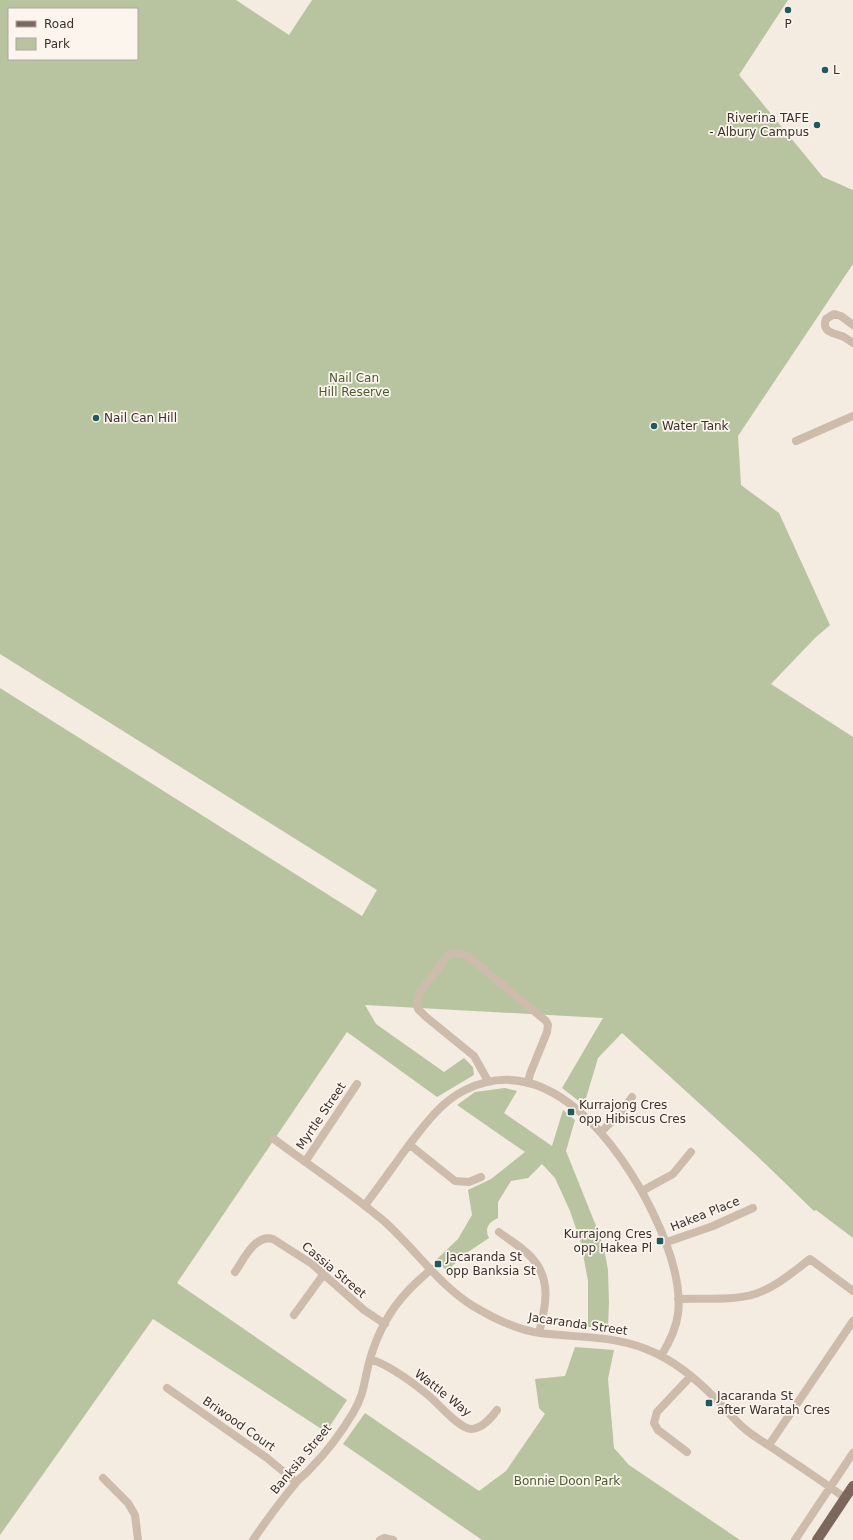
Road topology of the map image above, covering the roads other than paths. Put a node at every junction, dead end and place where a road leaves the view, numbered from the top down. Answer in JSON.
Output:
{"nodes":[{"id":1,"x":853,"y":325,"type":"edge"},
{"id":2,"x":853,"y":343,"type":"edge"},
{"id":3,"x":853,"y":416,"type":"edge"},
{"id":4,"x":796,"y":441,"type":"dead end"},
{"id":5,"x":488,"y":1082,"type":"junction"},
{"id":6,"x":528,"y":1083,"type":"junction"},
{"id":7,"x":357,"y":1084,"type":"dead end"},
{"id":8,"x":632,"y":1097,"type":"dead end"},
{"id":9,"x":602,"y":1132,"type":"junction"},
{"id":10,"x":274,"y":1139,"type":"dead end"},
{"id":11,"x":410,"y":1145,"type":"junction"},
{"id":12,"x":691,"y":1152,"type":"dead end"},
{"id":13,"x":305,"y":1162,"type":"junction"},
{"id":14,"x":481,"y":1177,"type":"dead end"},
{"id":15,"x":642,"y":1191,"type":"junction"},
{"id":16,"x":365,"y":1205,"type":"junction"},
{"id":17,"x":753,"y":1208,"type":"dead end"},
{"id":18,"x":499,"y":1232,"type":"dead end"},
{"id":19,"x":666,"y":1242,"type":"junction"},
{"id":20,"x":431,"y":1269,"type":"junction"},
{"id":21,"x":235,"y":1272,"type":"dead end"},
{"id":22,"x":323,"y":1275,"type":"junction"},
{"id":23,"x":853,"y":1291,"type":"edge"},
{"id":24,"x":678,"y":1299,"type":"junction"},
{"id":25,"x":294,"y":1315,"type":"dead end"},
{"id":26,"x":853,"y":1321,"type":"edge"},
{"id":27,"x":385,"y":1324,"type":"junction"},
{"id":28,"x":539,"y":1333,"type":"junction"},
{"id":29,"x":662,"y":1356,"type":"junction"},
{"id":30,"x":370,"y":1359,"type":"junction"},
{"id":31,"x":691,"y":1376,"type":"junction"},
{"id":32,"x":167,"y":1388,"type":"dead end"},
{"id":33,"x":497,"y":1410,"type":"dead end"},
{"id":34,"x":769,"y":1445,"type":"junction"},
{"id":35,"x":687,"y":1452,"type":"dead end"},
{"id":36,"x":853,"y":1453,"type":"edge"},
{"id":37,"x":103,"y":1478,"type":"dead end"},
{"id":38,"x":296,"y":1482,"type":"junction"},
{"id":39,"x":853,"y":1486,"type":"edge"},
{"id":40,"x":830,"y":1487,"type":"junction"},
{"id":41,"x":845,"y":1498,"type":"junction"},
{"id":42,"x":138,"y":1540,"type":"edge"},
{"id":43,"x":253,"y":1540,"type":"edge"},
{"id":44,"x":380,"y":1540,"type":"edge"},
{"id":45,"x":393,"y":1540,"type":"edge"},
{"id":46,"x":794,"y":1540,"type":"edge"},
{"id":47,"x":817,"y":1540,"type":"edge"}],
"edges":[{"from":1,"to":2,"type":"street"},
{"from":3,"to":4,"type":"street"},
{"from":5,"to":6,"type":"street"},
{"from":5,"to":6,"type":"street"},
{"from":5,"to":11,"type":"street"},
{"from":6,"to":9,"type":"street"},
{"from":7,"to":13,"type":"street","name":"Myrtle Street"},
{"from":8,"to":9,"type":"street"},
{"from":9,"to":15,"type":"street"},
{"from":10,"to":13,"type":"street","name":"Jacaranda Street"},
{"from":11,"to":14,"type":"street"},
{"from":11,"to":16,"type":"street"},
{"from":12,"to":15,"type":"street"},
{"from":13,"to":16,"type":"street","name":"Jacaranda Street"},
{"from":15,"to":19,"type":"street"},
{"from":16,"to":20,"type":"street","name":"Jacaranda Street"},
{"from":17,"to":19,"type":"street","name":"Hakea Place"},
{"from":18,"to":28,"type":"street"},
{"from":19,"to":24,"type":"street"},
{"from":20,"to":27,"type":"street","name":"Banksia Street"},
{"from":20,"to":28,"type":"street","name":"Jacaranda Street"},
{"from":21,"to":22,"type":"street","name":"Cassia Street"},
{"from":22,"to":25,"type":"street"},
{"from":22,"to":27,"type":"street","name":"Cassia Street"},
{"from":23,"to":24,"type":"street"},
{"from":24,"to":29,"type":"street"},
{"from":26,"to":34,"type":"street"},
{"from":27,"to":30,"type":"street","name":"Banksia Street"},
{"from":28,"to":29,"type":"street","name":"Jacaranda Street"},
{"from":29,"to":31,"type":"street","name":"Jacaranda Street"},
{"from":30,"to":33,"type":"street","name":"Wattle Way"},
{"from":30,"to":38,"type":"street","name":"Banksia Street"},
{"from":31,"to":34,"type":"street","name":"Jacaranda Street"},
{"from":31,"to":35,"type":"street"},
{"from":32,"to":38,"type":"street","name":"Briwood Court"},
{"from":34,"to":40,"type":"street","name":"Jacaranda Street"},
{"from":36,"to":40,"type":"street"},
{"from":37,"to":42,"type":"street"},
{"from":38,"to":43,"type":"street","name":"Banksia Street"},
{"from":39,"to":41,"type":"main road"},
{"from":40,"to":41,"type":"street","name":"Jacaranda Street"},
{"from":40,"to":46,"type":"street"},
{"from":41,"to":47,"type":"main road"},
{"from":44,"to":45,"type":"street"}]}
